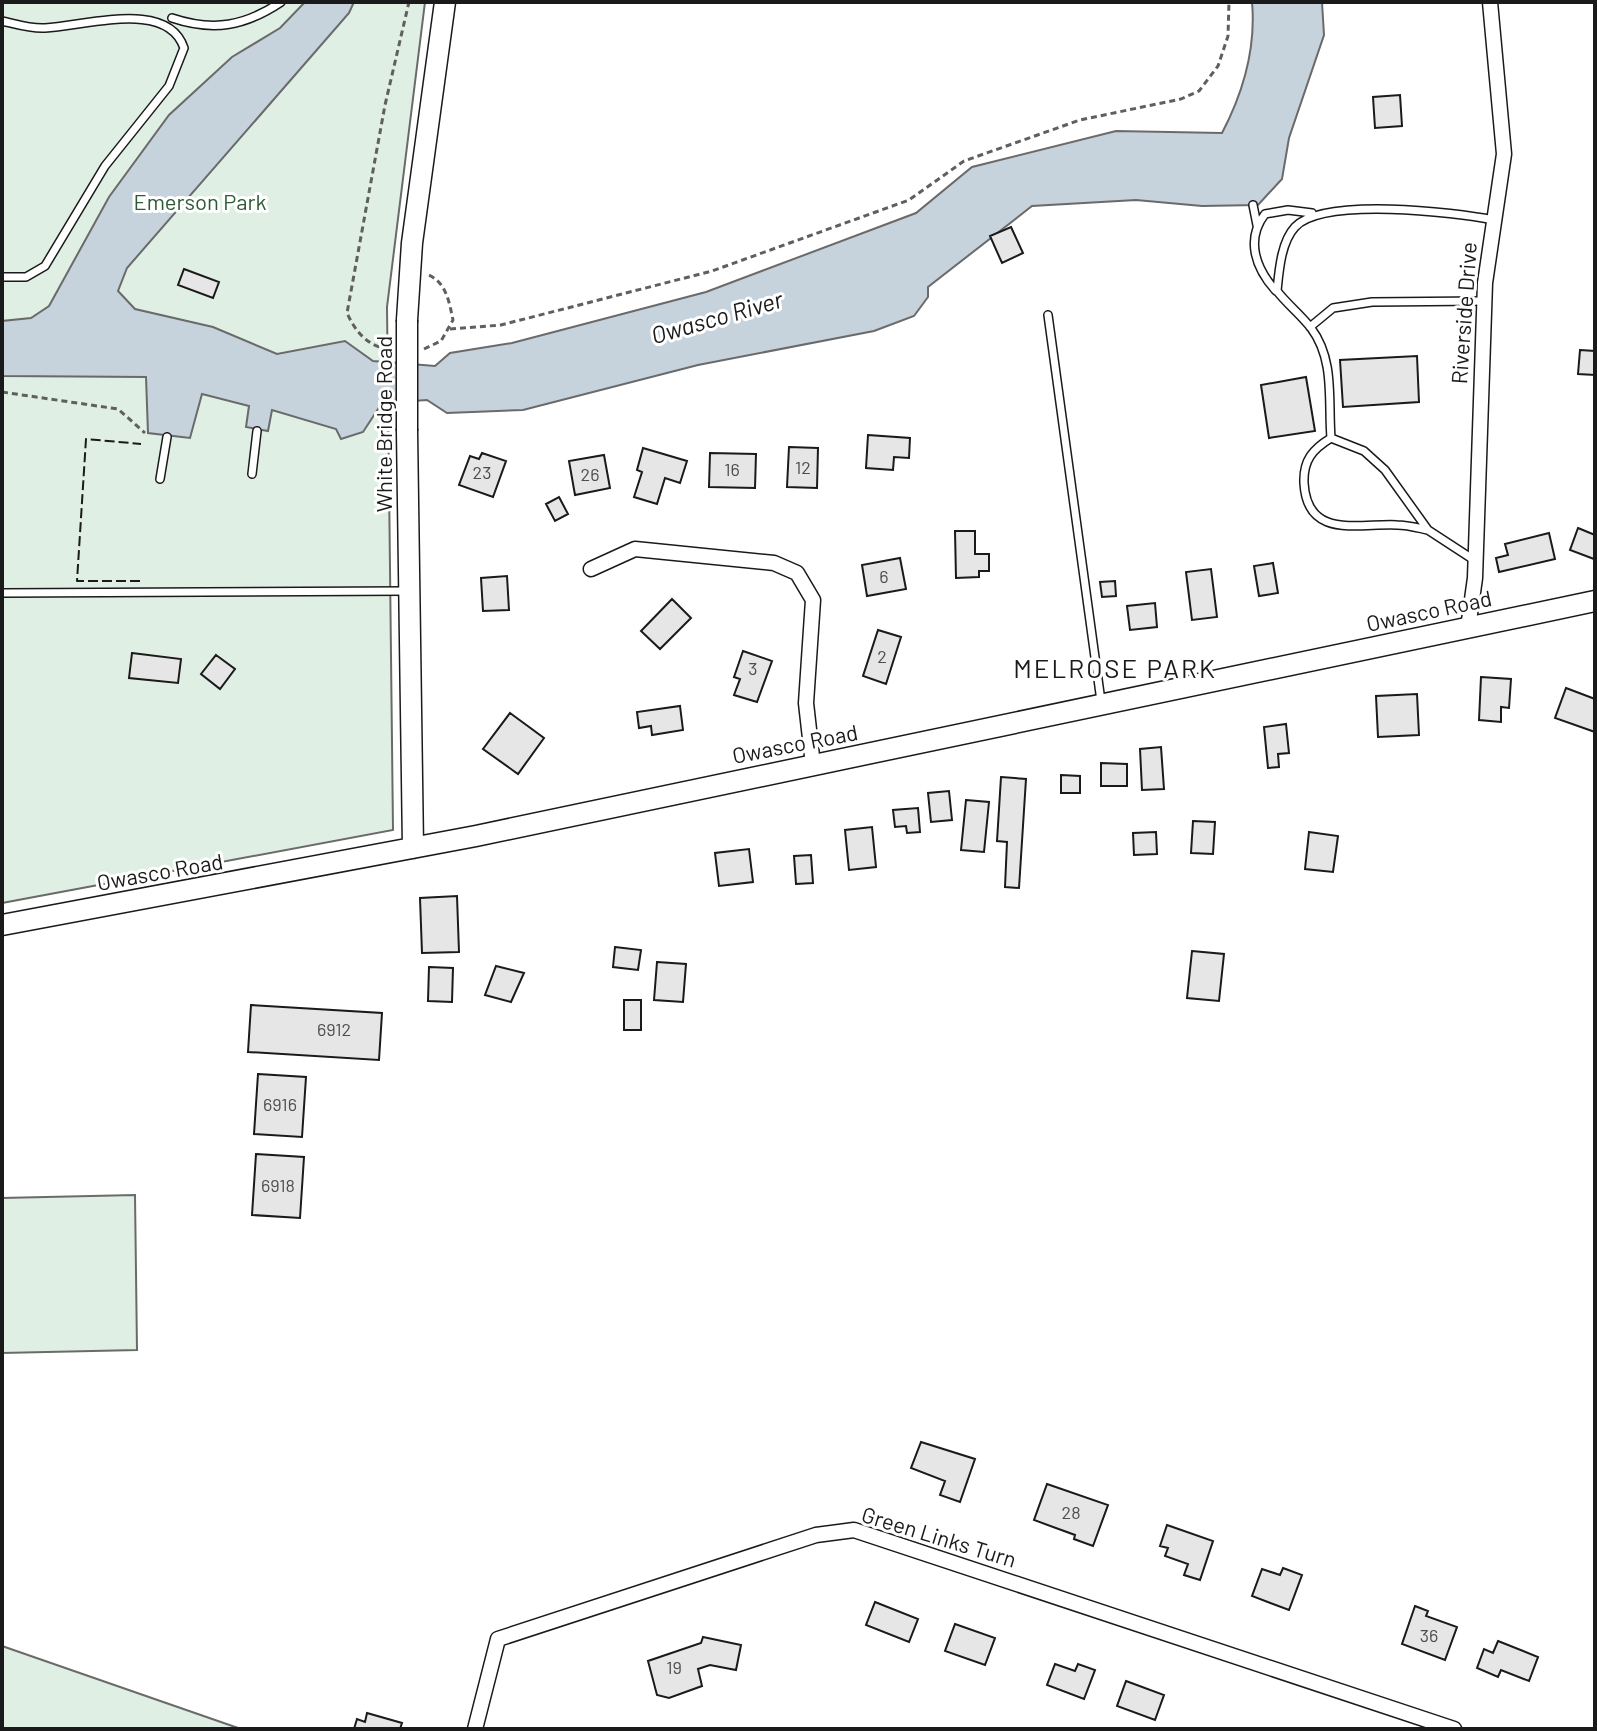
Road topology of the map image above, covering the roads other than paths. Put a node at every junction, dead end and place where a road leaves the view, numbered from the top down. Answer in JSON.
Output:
{"nodes":[{"id":1,"x":281,"y":2,"type":"edge"},
{"id":2,"x":445,"y":2,"type":"edge"},
{"id":3,"x":1490,"y":2,"type":"edge"},
{"id":4,"x":166,"y":16,"type":"junction"},
{"id":5,"x":2,"y":21,"type":"edge"},
{"id":6,"x":1253,"y":205,"type":"dead end"},
{"id":7,"x":1312,"y":213,"type":"junction"},
{"id":8,"x":1494,"y":220,"type":"junction"},
{"id":9,"x":1257,"y":225,"type":"junction"},
{"id":10,"x":2,"y":277,"type":"edge"},
{"id":11,"x":1277,"y":291,"type":"junction"},
{"id":12,"x":1484,"y":301,"type":"junction"},
{"id":13,"x":1048,"y":315,"type":"dead end"},
{"id":14,"x":1310,"y":327,"type":"junction"},
{"id":15,"x":257,"y":431,"type":"dead end"},
{"id":16,"x":167,"y":437,"type":"dead end"},
{"id":17,"x":1331,"y":438,"type":"junction"},
{"id":18,"x":252,"y":474,"type":"dead end"},
{"id":19,"x":160,"y":479,"type":"dead end"},
{"id":20,"x":1428,"y":530,"type":"junction"},
{"id":21,"x":1474,"y":560,"type":"junction"},
{"id":22,"x":591,"y":569,"type":"dead end"},
{"id":23,"x":410,"y":591,"type":"junction"},
{"id":24,"x":2,"y":593,"type":"edge"},
{"id":25,"x":1595,"y":601,"type":"edge"},
{"id":26,"x":1468,"y":628,"type":"junction"},
{"id":27,"x":1102,"y":704,"type":"junction"},
{"id":28,"x":813,"y":765,"type":"junction"},
{"id":29,"x":413,"y":848,"type":"junction"},
{"id":30,"x":2,"y":925,"type":"edge"},
{"id":31,"x":475,"y":1729,"type":"edge"},
{"id":32,"x":1454,"y":1729,"type":"edge"}],
"edges":[{"from":1,"to":4,"type":"lane"},
{"from":2,"to":23,"type":"main road","name":"White Bridge Road","bridge":true},
{"from":3,"to":8,"type":"street","name":"Riverside Drive"},
{"from":4,"to":5,"type":"lane"},
{"from":4,"to":10,"type":"lane"},
{"from":6,"to":9,"type":"lane"},
{"from":7,"to":8,"type":"lane"},
{"from":7,"to":9,"type":"lane"},
{"from":7,"to":11,"type":"lane"},
{"from":8,"to":12,"type":"street","name":"Riverside Drive"},
{"from":9,"to":11,"type":"lane"},
{"from":11,"to":14,"type":"lane"},
{"from":12,"to":14,"type":"lane"},
{"from":12,"to":21,"type":"street","name":"Riverside Drive"},
{"from":13,"to":27,"type":"lane"},
{"from":14,"to":17,"type":"lane"},
{"from":15,"to":18,"type":"lane"},
{"from":16,"to":19,"type":"lane"},
{"from":17,"to":20,"type":"lane"},
{"from":17,"to":20,"type":"lane"},
{"from":20,"to":21,"type":"lane"},
{"from":21,"to":26,"type":"street","name":"Riverside Drive"},
{"from":22,"to":28,"type":"street"},
{"from":23,"to":24,"type":"lane"},
{"from":23,"to":29,"type":"main road","name":"White Bridge Road"},
{"from":25,"to":26,"type":"main road","name":"Owasco Road"},
{"from":26,"to":27,"type":"main road","name":"Owasco Road"},
{"from":27,"to":28,"type":"main road","name":"Owasco Road"},
{"from":28,"to":29,"type":"main road","name":"Owasco Road"},
{"from":29,"to":30,"type":"main road","name":"Owasco Road"},
{"from":31,"to":32,"type":"street","name":"Green Links Turn"}]}
